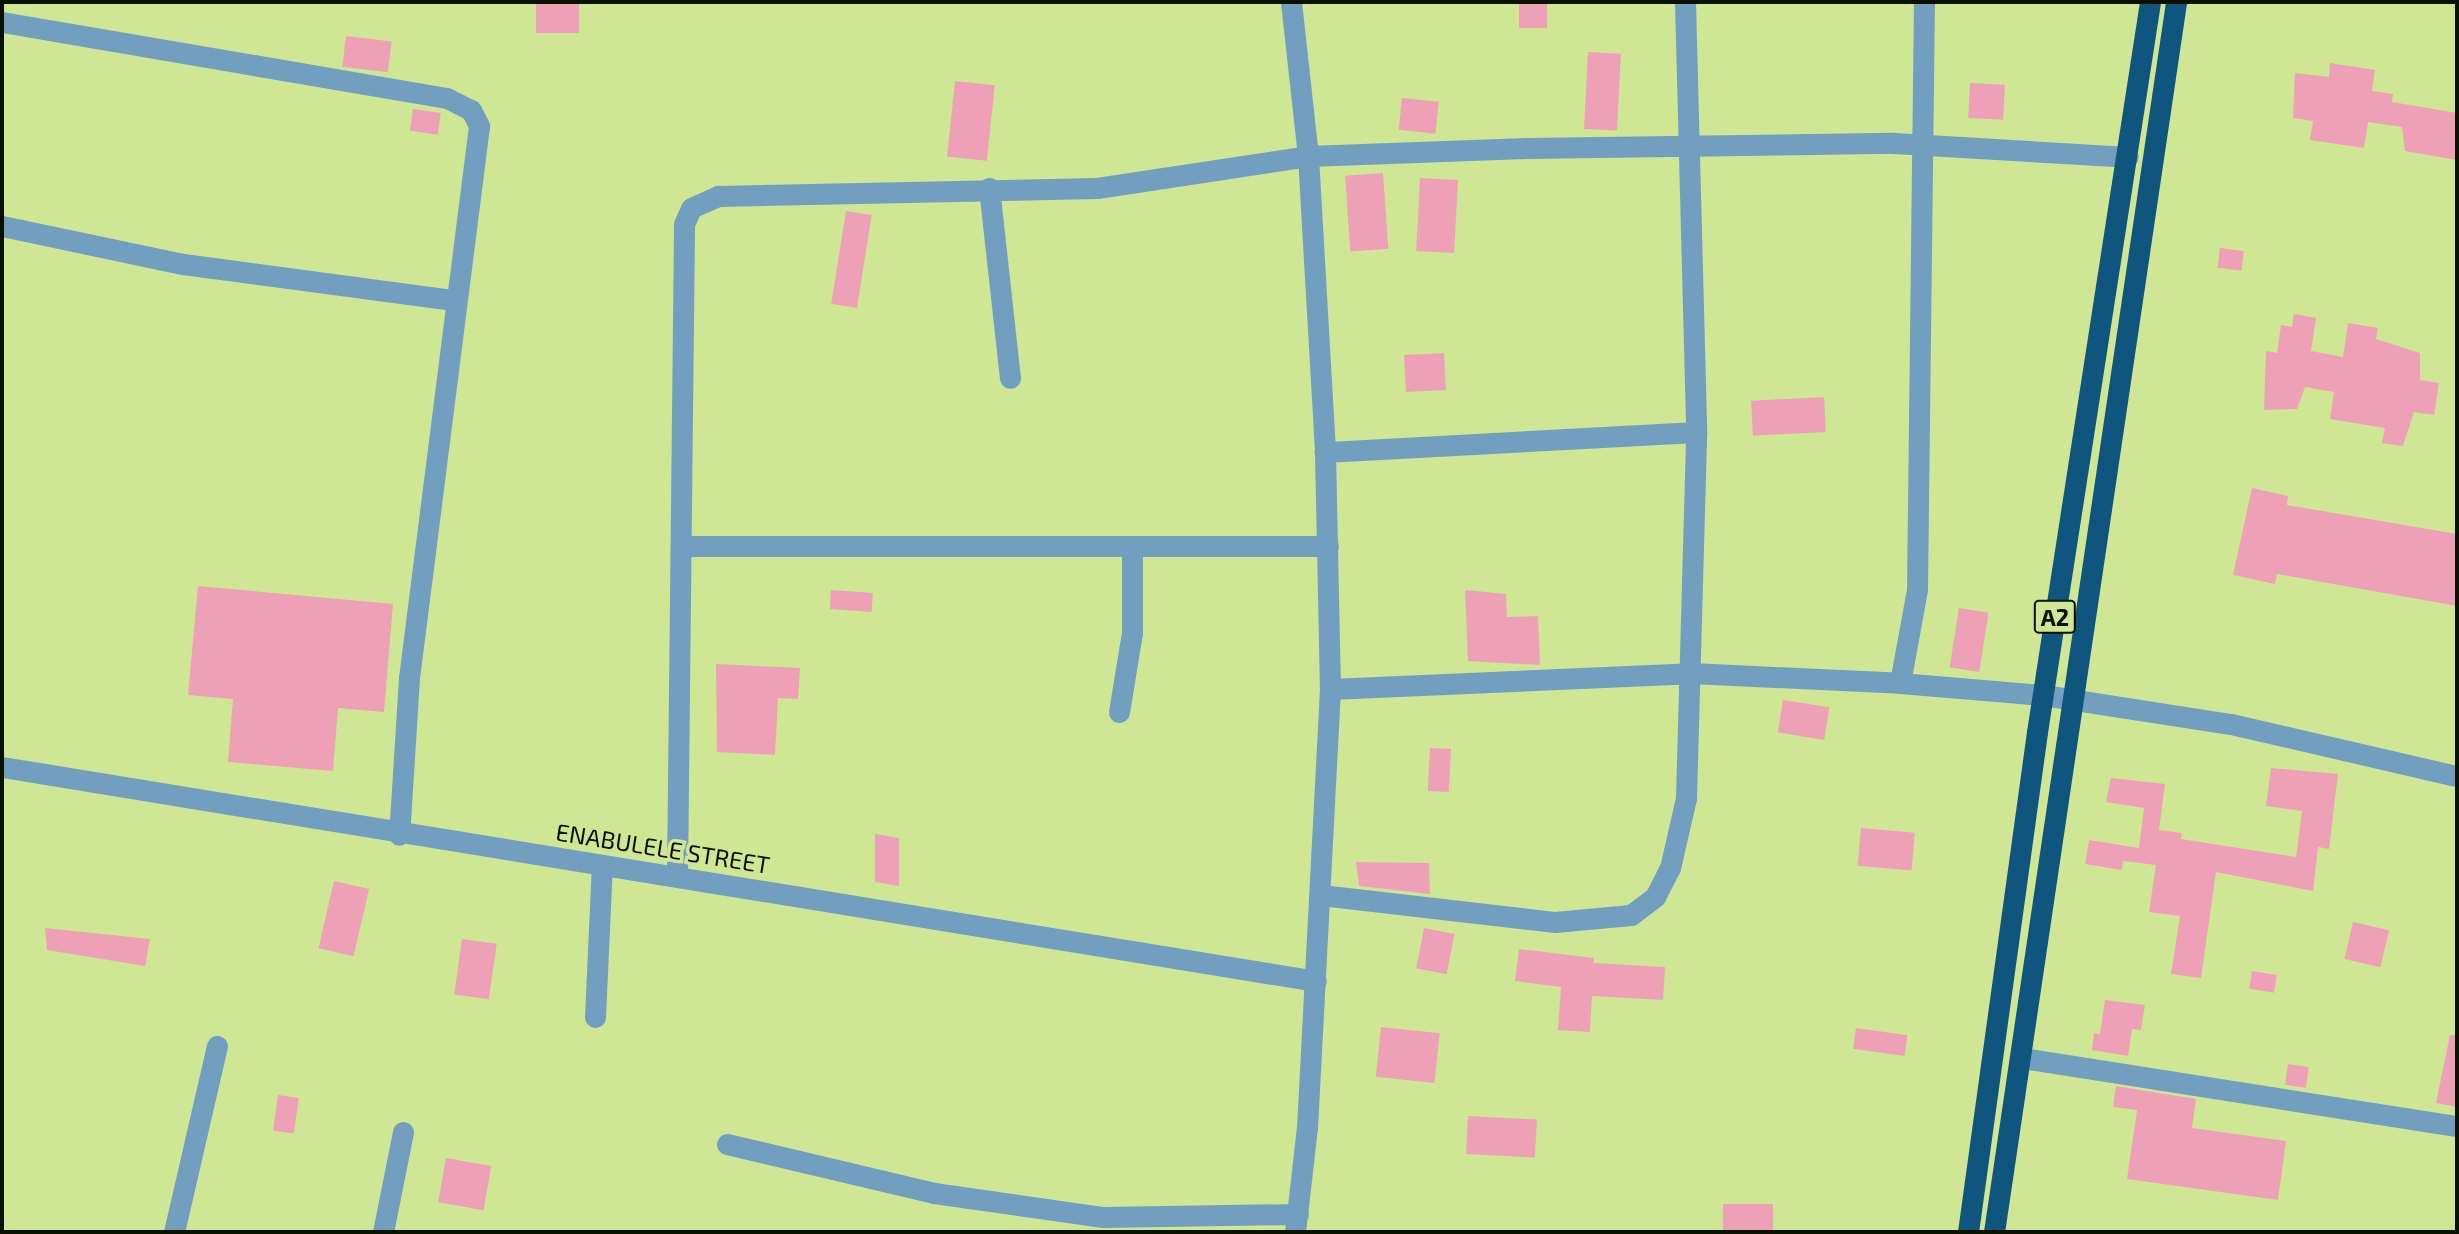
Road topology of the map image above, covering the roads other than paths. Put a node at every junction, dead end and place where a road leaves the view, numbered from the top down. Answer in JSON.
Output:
{"nodes":[{"id":1,"x":1291,"y":2,"type":"edge"},
{"id":2,"x":1685,"y":2,"type":"edge"},
{"id":3,"x":1924,"y":2,"type":"edge"},
{"id":4,"x":2150,"y":2,"type":"edge"},
{"id":5,"x":2176,"y":2,"type":"edge"},
{"id":6,"x":2,"y":22,"type":"edge"},
{"id":7,"x":1687,"y":144,"type":"junction"},
{"id":8,"x":1924,"y":145,"type":"junction"},
{"id":9,"x":1308,"y":156,"type":"junction"},
{"id":10,"x":2128,"y":157,"type":"junction"},
{"id":11,"x":989,"y":188,"type":"junction"},
{"id":12,"x":2,"y":226,"type":"edge"},
{"id":13,"x":454,"y":300,"type":"junction"},
{"id":14,"x":1010,"y":378,"type":"dead end"},
{"id":15,"x":1696,"y":432,"type":"junction"},
{"id":16,"x":1325,"y":452,"type":"junction"},
{"id":17,"x":685,"y":546,"type":"junction"},
{"id":18,"x":1328,"y":546,"type":"junction"},
{"id":19,"x":1132,"y":548,"type":"junction"},
{"id":20,"x":1691,"y":673,"type":"junction"},
{"id":21,"x":1900,"y":683,"type":"junction"},
{"id":22,"x":1330,"y":689,"type":"junction"},
{"id":23,"x":2043,"y":695,"type":"junction"},
{"id":24,"x":2073,"y":703,"type":"junction"},
{"id":25,"x":1119,"y":712,"type":"dead end"},
{"id":26,"x":2,"y":767,"type":"edge"},
{"id":27,"x":2457,"y":776,"type":"edge"},
{"id":28,"x":400,"y":835,"type":"junction"},
{"id":29,"x":602,"y":865,"type":"junction"},
{"id":30,"x":677,"y":876,"type":"junction"},
{"id":31,"x":1321,"y":895,"type":"junction"},
{"id":32,"x":1315,"y":981,"type":"junction"},
{"id":33,"x":595,"y":1017,"type":"dead end"},
{"id":34,"x":218,"y":1046,"type":"dead end"},
{"id":35,"x":2022,"y":1058,"type":"junction"},
{"id":36,"x":2457,"y":1126,"type":"edge"},
{"id":37,"x":403,"y":1132,"type":"dead end"},
{"id":38,"x":727,"y":1144,"type":"dead end"},
{"id":39,"x":1296,"y":1223,"type":"edge"},
{"id":40,"x":174,"y":1232,"type":"edge"},
{"id":41,"x":383,"y":1232,"type":"edge"},
{"id":42,"x":1968,"y":1232,"type":"edge"},
{"id":43,"x":1994,"y":1232,"type":"edge"}],
"edges":[{"from":1,"to":9,"type":"street"},
{"from":2,"to":7,"type":"street"},
{"from":3,"to":8,"type":"street"},
{"from":4,"to":10,"type":"highway","number":"A2"},
{"from":5,"to":24,"type":"highway","number":"A2"},
{"from":6,"to":13,"type":"street"},
{"from":7,"to":8,"type":"street"},
{"from":7,"to":9,"type":"street"},
{"from":7,"to":15,"type":"street"},
{"from":8,"to":10,"type":"street"},
{"from":8,"to":21,"type":"street"},
{"from":9,"to":11,"type":"street"},
{"from":9,"to":16,"type":"street"},
{"from":10,"to":23,"type":"highway","number":"A2"},
{"from":11,"to":14,"type":"street"},
{"from":11,"to":17,"type":"street"},
{"from":12,"to":13,"type":"street"},
{"from":13,"to":28,"type":"street"},
{"from":15,"to":16,"type":"street"},
{"from":15,"to":20,"type":"street"},
{"from":16,"to":18,"type":"street"},
{"from":17,"to":19,"type":"street"},
{"from":17,"to":30,"type":"street"},
{"from":18,"to":19,"type":"street"},
{"from":18,"to":22,"type":"street"},
{"from":19,"to":25,"type":"street"},
{"from":20,"to":21,"type":"street"},
{"from":20,"to":22,"type":"street"},
{"from":20,"to":31,"type":"street"},
{"from":21,"to":23,"type":"street"},
{"from":22,"to":31,"type":"street"},
{"from":23,"to":24,"type":"street"},
{"from":23,"to":42,"type":"highway","number":"A2"},
{"from":24,"to":27,"type":"street"},
{"from":24,"to":35,"type":"highway","number":"A2"},
{"from":26,"to":28,"type":"street","name":"ENABULELE STREET"},
{"from":28,"to":29,"type":"street","name":"ENABULELE STREET"},
{"from":29,"to":30,"type":"street","name":"ENABULELE STREET"},
{"from":29,"to":33,"type":"street"},
{"from":30,"to":32,"type":"street","name":"ENABULELE STREET"},
{"from":31,"to":32,"type":"street"},
{"from":32,"to":39,"type":"street"},
{"from":34,"to":40,"type":"street"},
{"from":35,"to":36,"type":"street"},
{"from":35,"to":43,"type":"highway","number":"A2"},
{"from":37,"to":41,"type":"street"},
{"from":38,"to":39,"type":"street"}]}
